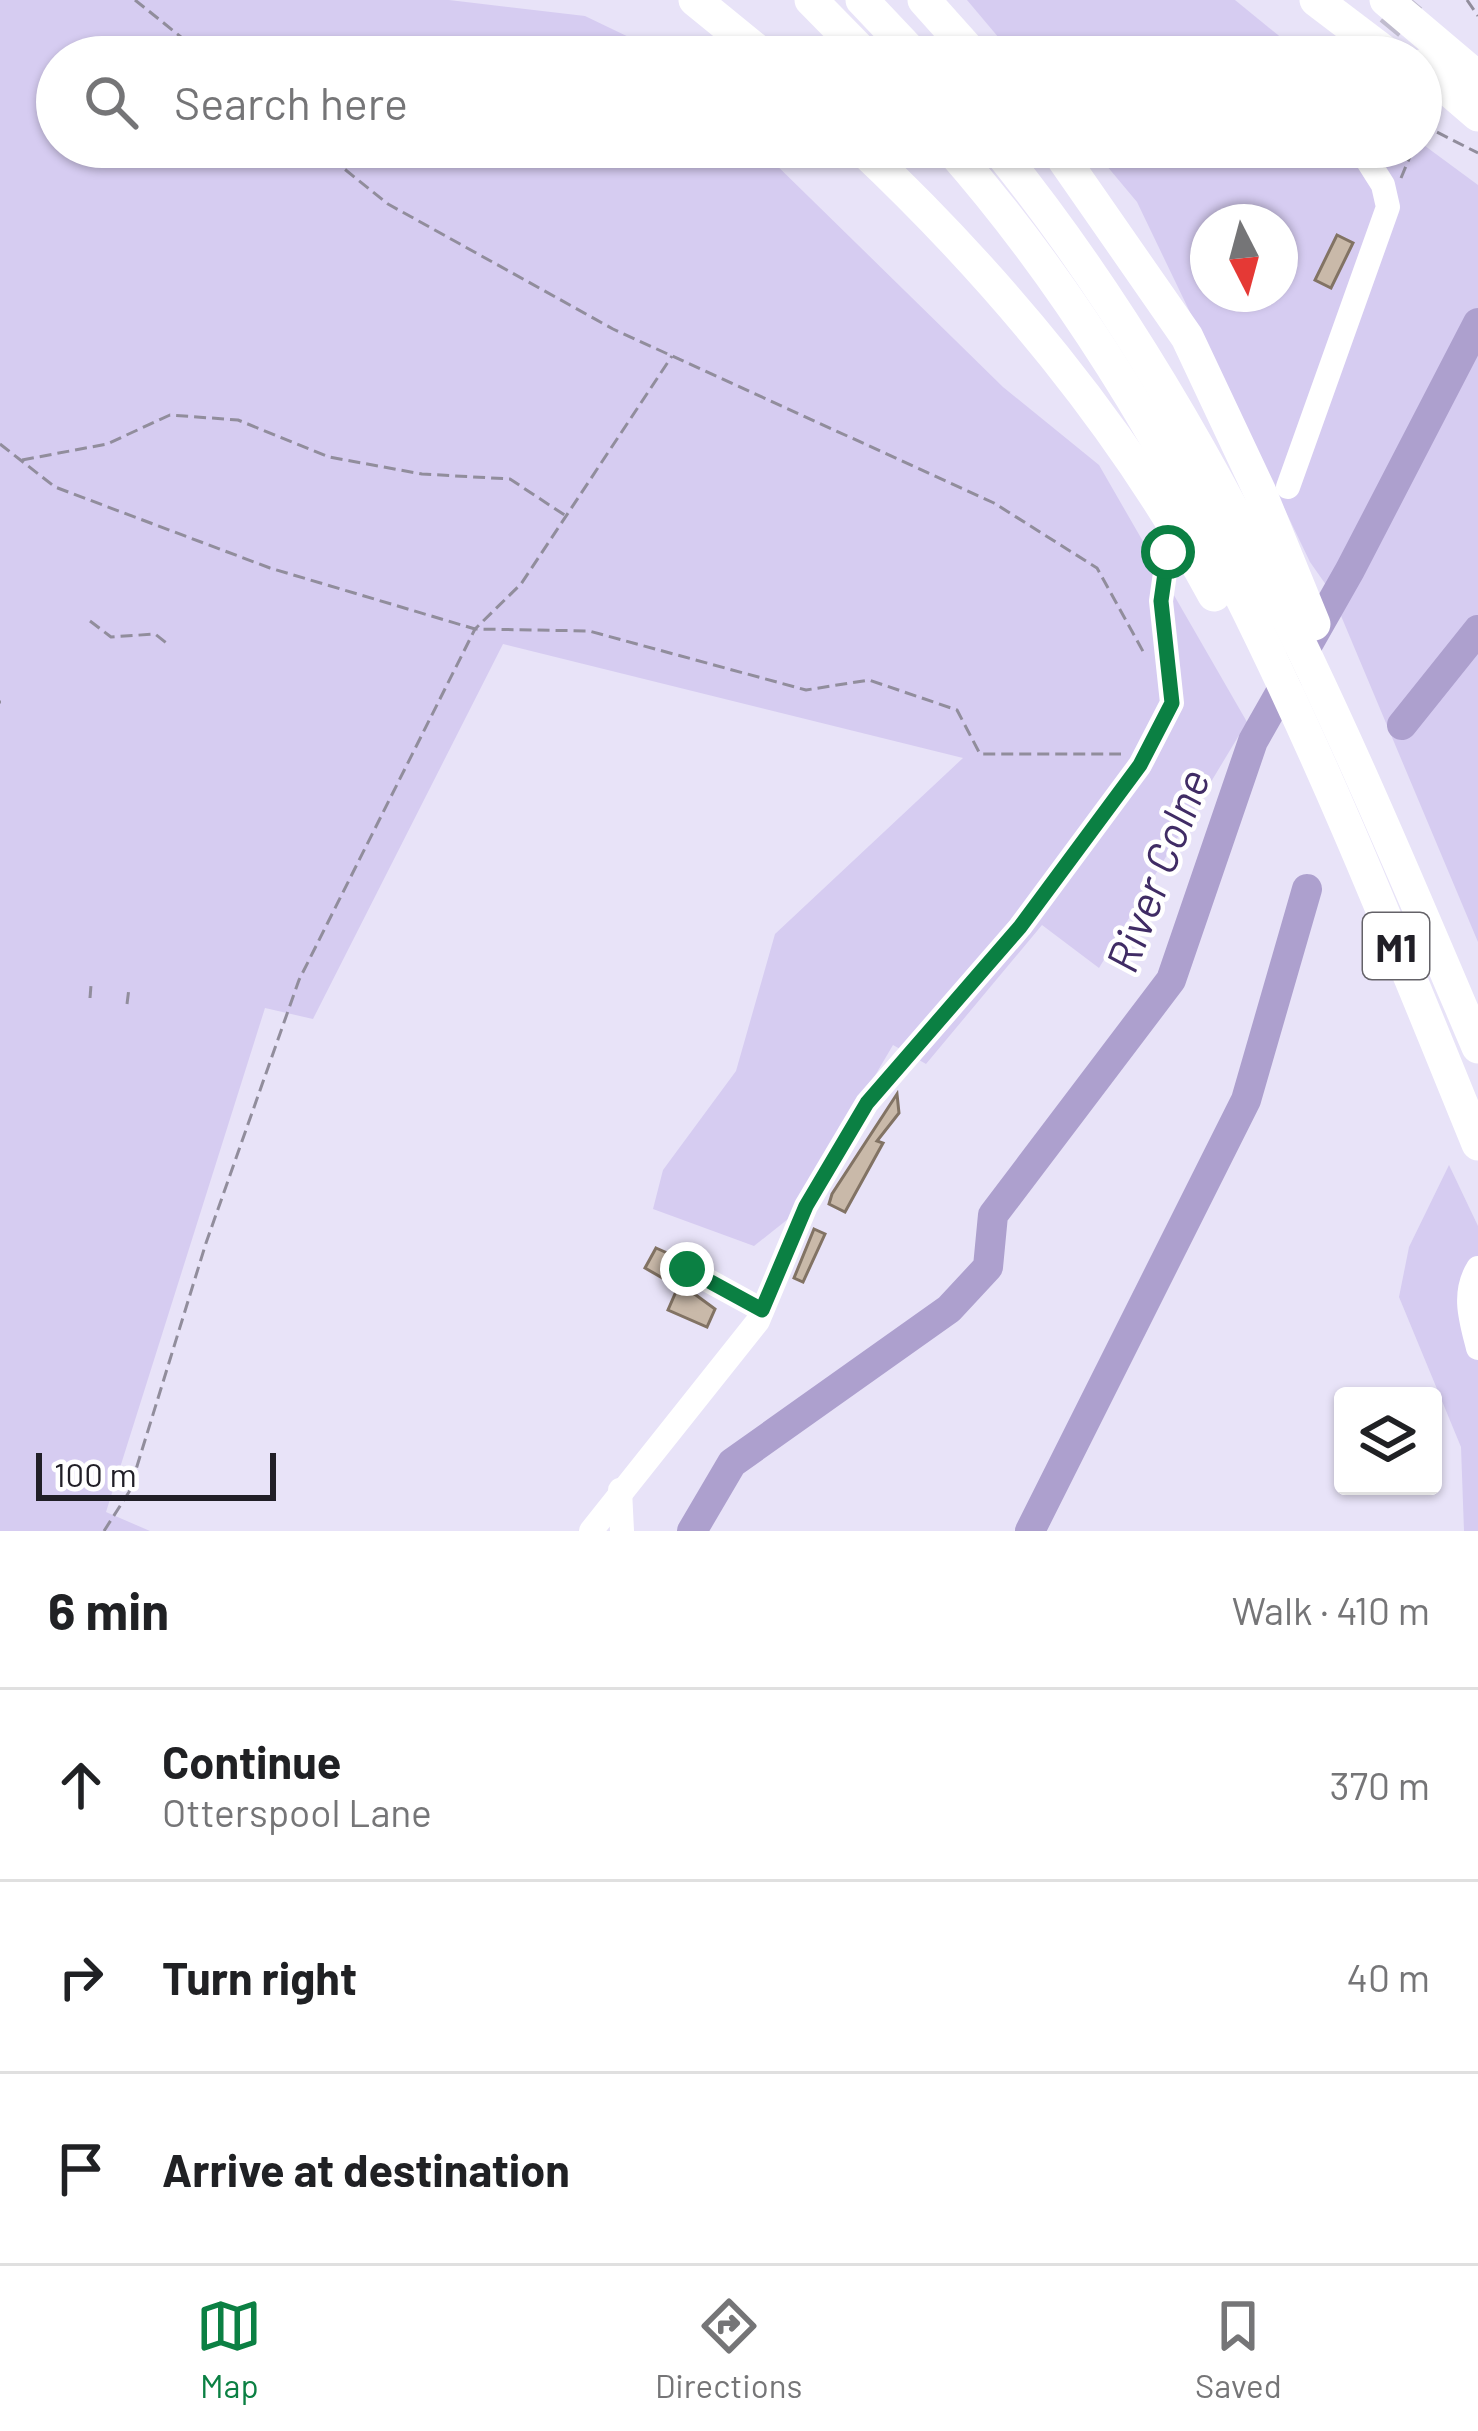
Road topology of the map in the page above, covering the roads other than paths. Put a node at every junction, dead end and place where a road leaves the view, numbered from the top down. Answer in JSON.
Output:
{"nodes":[{"id":1,"x":695,"y":0,"type":"edge"},
{"id":2,"x":811,"y":0,"type":"edge"},
{"id":3,"x":862,"y":0,"type":"edge"},
{"id":4,"x":923,"y":0,"type":"edge"},
{"id":5,"x":1316,"y":0,"type":"edge"},
{"id":6,"x":1344,"y":0,"type":"edge"},
{"id":7,"x":1386,"y":0,"type":"edge"},
{"id":8,"x":1410,"y":0,"type":"edge"},
{"id":9,"x":739,"y":36,"type":"edge"},
{"id":10,"x":846,"y":36,"type":"edge"},
{"id":11,"x":896,"y":36,"type":"edge"},
{"id":12,"x":956,"y":36,"type":"edge"},
{"id":13,"x":1363,"y":36,"type":"edge"},
{"id":14,"x":1386,"y":36,"type":"edge"},
{"id":15,"x":1431,"y":36,"type":"edge"},
{"id":16,"x":1442,"y":45,"type":"edge"},
{"id":17,"x":1478,"y":74,"type":"edge"},
{"id":18,"x":1442,"y":85,"type":"edge"},
{"id":19,"x":1442,"y":93,"type":"edge"},
{"id":20,"x":1478,"y":118,"type":"edge"},
{"id":21,"x":880,"y":168,"type":"edge"},
{"id":22,"x":965,"y":168,"type":"edge"},
{"id":23,"x":1013,"y":168,"type":"edge"},
{"id":24,"x":1070,"y":168,"type":"edge"},
{"id":25,"x":1372,"y":168,"type":"edge"},
{"id":26,"x":1288,"y":487,"type":"dead end"},
{"id":27,"x":1168,"y":552,"type":"dead end"},
{"id":28,"x":1294,"y":601,"type":"junction"},
{"id":29,"x":1259,"y":662,"type":"junction"},
{"id":30,"x":1478,"y":1047,"type":"edge"},
{"id":31,"x":1478,"y":1144,"type":"edge"},
{"id":32,"x":1478,"y":1268,"type":"edge"},
{"id":33,"x":687,"y":1269,"type":"dead end"},
{"id":34,"x":762,"y":1310,"type":"junction"},
{"id":35,"x":1478,"y":1348,"type":"edge"},
{"id":36,"x":620,"y":1490,"type":"junction"},
{"id":37,"x":591,"y":1531,"type":"edge"},
{"id":38,"x":622,"y":1531,"type":"edge"}],
"edges":[{"from":1,"to":9,"type":"highway"},
{"from":2,"to":10,"type":"highway"},
{"from":3,"to":11,"type":"highway"},
{"from":4,"to":12,"type":"highway"},
{"from":5,"to":13,"type":"highway"},
{"from":6,"to":14,"type":"highway"},
{"from":7,"to":15,"type":"highway"},
{"from":8,"to":17,"type":"highway"},
{"from":16,"to":17,"type":"highway"},
{"from":18,"to":20,"type":"highway"},
{"from":19,"to":20,"type":"highway"},
{"from":21,"to":29,"type":"highway","number":"M1"},
{"from":22,"to":29,"type":"highway","number":"M1"},
{"from":23,"to":28,"type":"highway","number":"M1"},
{"from":24,"to":28,"type":"highway","number":"M1"},
{"from":25,"to":26,"type":"street"},
{"from":27,"to":34,"type":"street"},
{"from":28,"to":30,"type":"highway","number":"M1"},
{"from":29,"to":31,"type":"highway","number":"M1"},
{"from":32,"to":35,"type":"street"},
{"from":33,"to":34,"type":"street"},
{"from":34,"to":36,"type":"street"},
{"from":36,"to":37,"type":"street"},
{"from":36,"to":38,"type":"street"}]}
